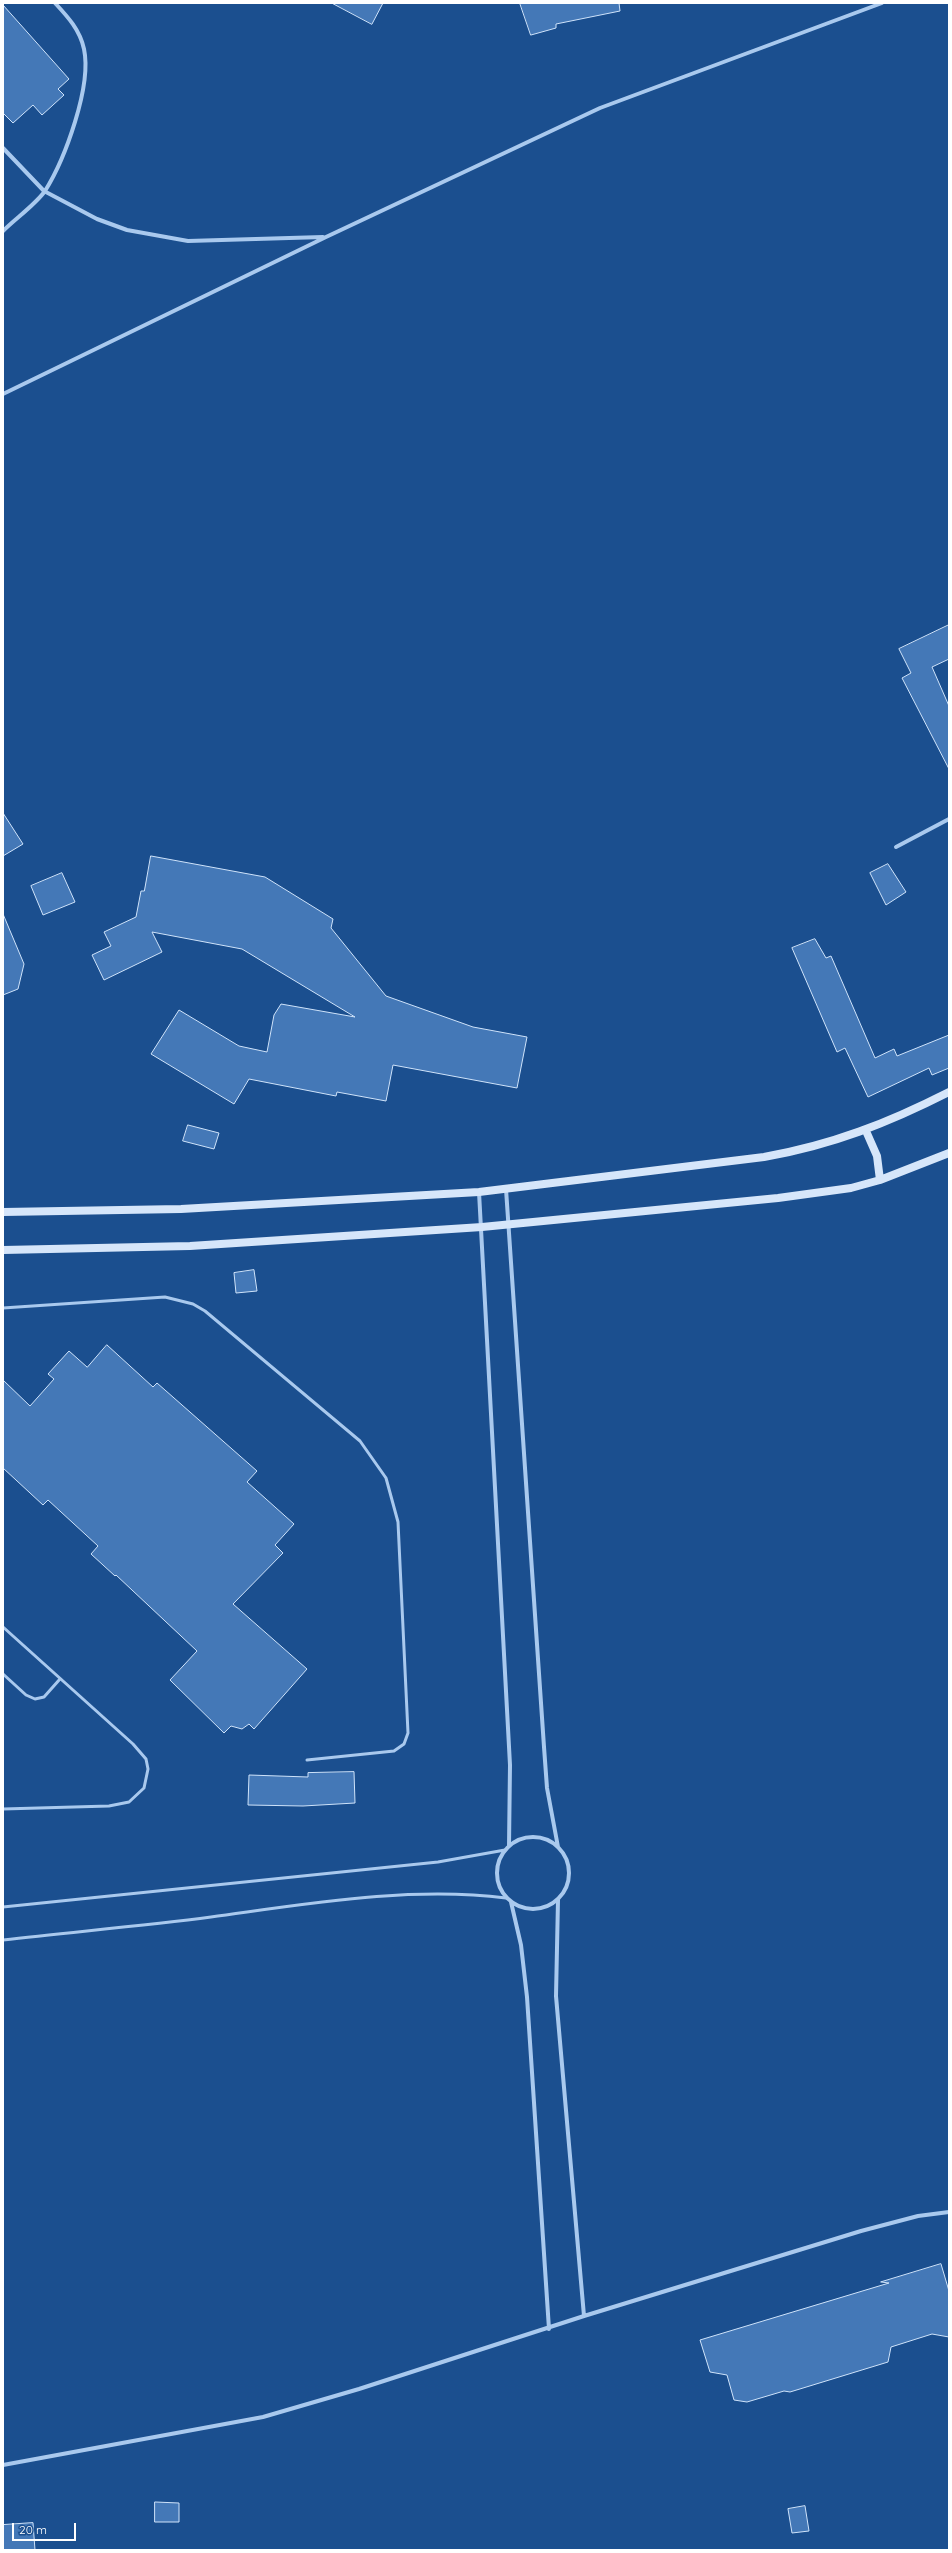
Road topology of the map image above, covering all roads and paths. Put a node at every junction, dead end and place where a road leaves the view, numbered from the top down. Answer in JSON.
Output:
{"nodes":[{"id":1,"x":55,"y":3,"type":"edge"},
{"id":2,"x":882,"y":3,"type":"edge"},
{"id":3,"x":3,"y":148,"type":"edge"},
{"id":4,"x":44,"y":191,"type":"junction"},
{"id":5,"x":3,"y":231,"type":"edge"},
{"id":6,"x":326,"y":237,"type":"junction"},
{"id":7,"x":3,"y":394,"type":"edge"},
{"id":8,"x":949,"y":819,"type":"edge"},
{"id":9,"x":896,"y":847,"type":"dead end"},
{"id":10,"x":949,"y":1092,"type":"edge"},
{"id":11,"x":866,"y":1131,"type":"junction"},
{"id":12,"x":949,"y":1153,"type":"edge"},
{"id":13,"x":880,"y":1180,"type":"junction"},
{"id":14,"x":506,"y":1189,"type":"junction"},
{"id":15,"x":479,"y":1192,"type":"junction"},
{"id":16,"x":3,"y":1212,"type":"edge"},
{"id":17,"x":509,"y":1225,"type":"junction"},
{"id":18,"x":482,"y":1227,"type":"junction"},
{"id":19,"x":3,"y":1250,"type":"edge"},
{"id":20,"x":3,"y":1308,"type":"edge"},
{"id":21,"x":3,"y":1627,"type":"edge"},
{"id":22,"x":3,"y":1674,"type":"edge"},
{"id":23,"x":60,"y":1679,"type":"junction"},
{"id":24,"x":306,"y":1760,"type":"dead end"},
{"id":25,"x":3,"y":1809,"type":"edge"},
{"id":26,"x":509,"y":1846,"type":"junction"},
{"id":27,"x":558,"y":1847,"type":"junction"},
{"id":28,"x":505,"y":1850,"type":"junction"},
{"id":29,"x":506,"y":1898,"type":"junction"},
{"id":30,"x":558,"y":1900,"type":"junction"},
{"id":31,"x":511,"y":1902,"type":"junction"},
{"id":32,"x":3,"y":1907,"type":"edge"},
{"id":33,"x":3,"y":1940,"type":"edge"},
{"id":34,"x":949,"y":2212,"type":"edge"},
{"id":35,"x":584,"y":2316,"type":"junction"},
{"id":36,"x":549,"y":2329,"type":"junction"},
{"id":37,"x":3,"y":2465,"type":"edge"}],
"edges":[{"from":1,"to":4,"type":"street"},
{"from":2,"to":6,"type":"street"},
{"from":3,"to":4,"type":"street"},
{"from":4,"to":5,"type":"street"},
{"from":4,"to":6,"type":"street"},
{"from":6,"to":7,"type":"street"},
{"from":8,"to":9,"type":"street"},
{"from":10,"to":11,"type":"street"},
{"from":11,"to":13,"type":"street"},
{"from":11,"to":14,"type":"street"},
{"from":12,"to":13,"type":"street"},
{"from":13,"to":17,"type":"street"},
{"from":14,"to":15,"type":"street"},
{"from":14,"to":17,"type":"street"},
{"from":15,"to":16,"type":"street"},
{"from":15,"to":18,"type":"street"},
{"from":17,"to":18,"type":"street"},
{"from":17,"to":27,"type":"street"},
{"from":18,"to":19,"type":"street"},
{"from":18,"to":26,"type":"street"},
{"from":20,"to":24,"type":"lane"},
{"from":21,"to":23,"type":"lane"},
{"from":22,"to":23,"type":"lane"},
{"from":23,"to":25,"type":"lane"},
{"from":26,"to":27,"type":"street"},
{"from":26,"to":28,"type":"street"},
{"from":27,"to":30,"type":"street"},
{"from":28,"to":29,"type":"street"},
{"from":28,"to":32,"type":"lane"},
{"from":29,"to":31,"type":"street"},
{"from":29,"to":33,"type":"lane"},
{"from":30,"to":31,"type":"street"},
{"from":30,"to":35,"type":"street"},
{"from":31,"to":36,"type":"street"},
{"from":34,"to":35,"type":"street"},
{"from":35,"to":36,"type":"street"},
{"from":36,"to":37,"type":"street"}]}
